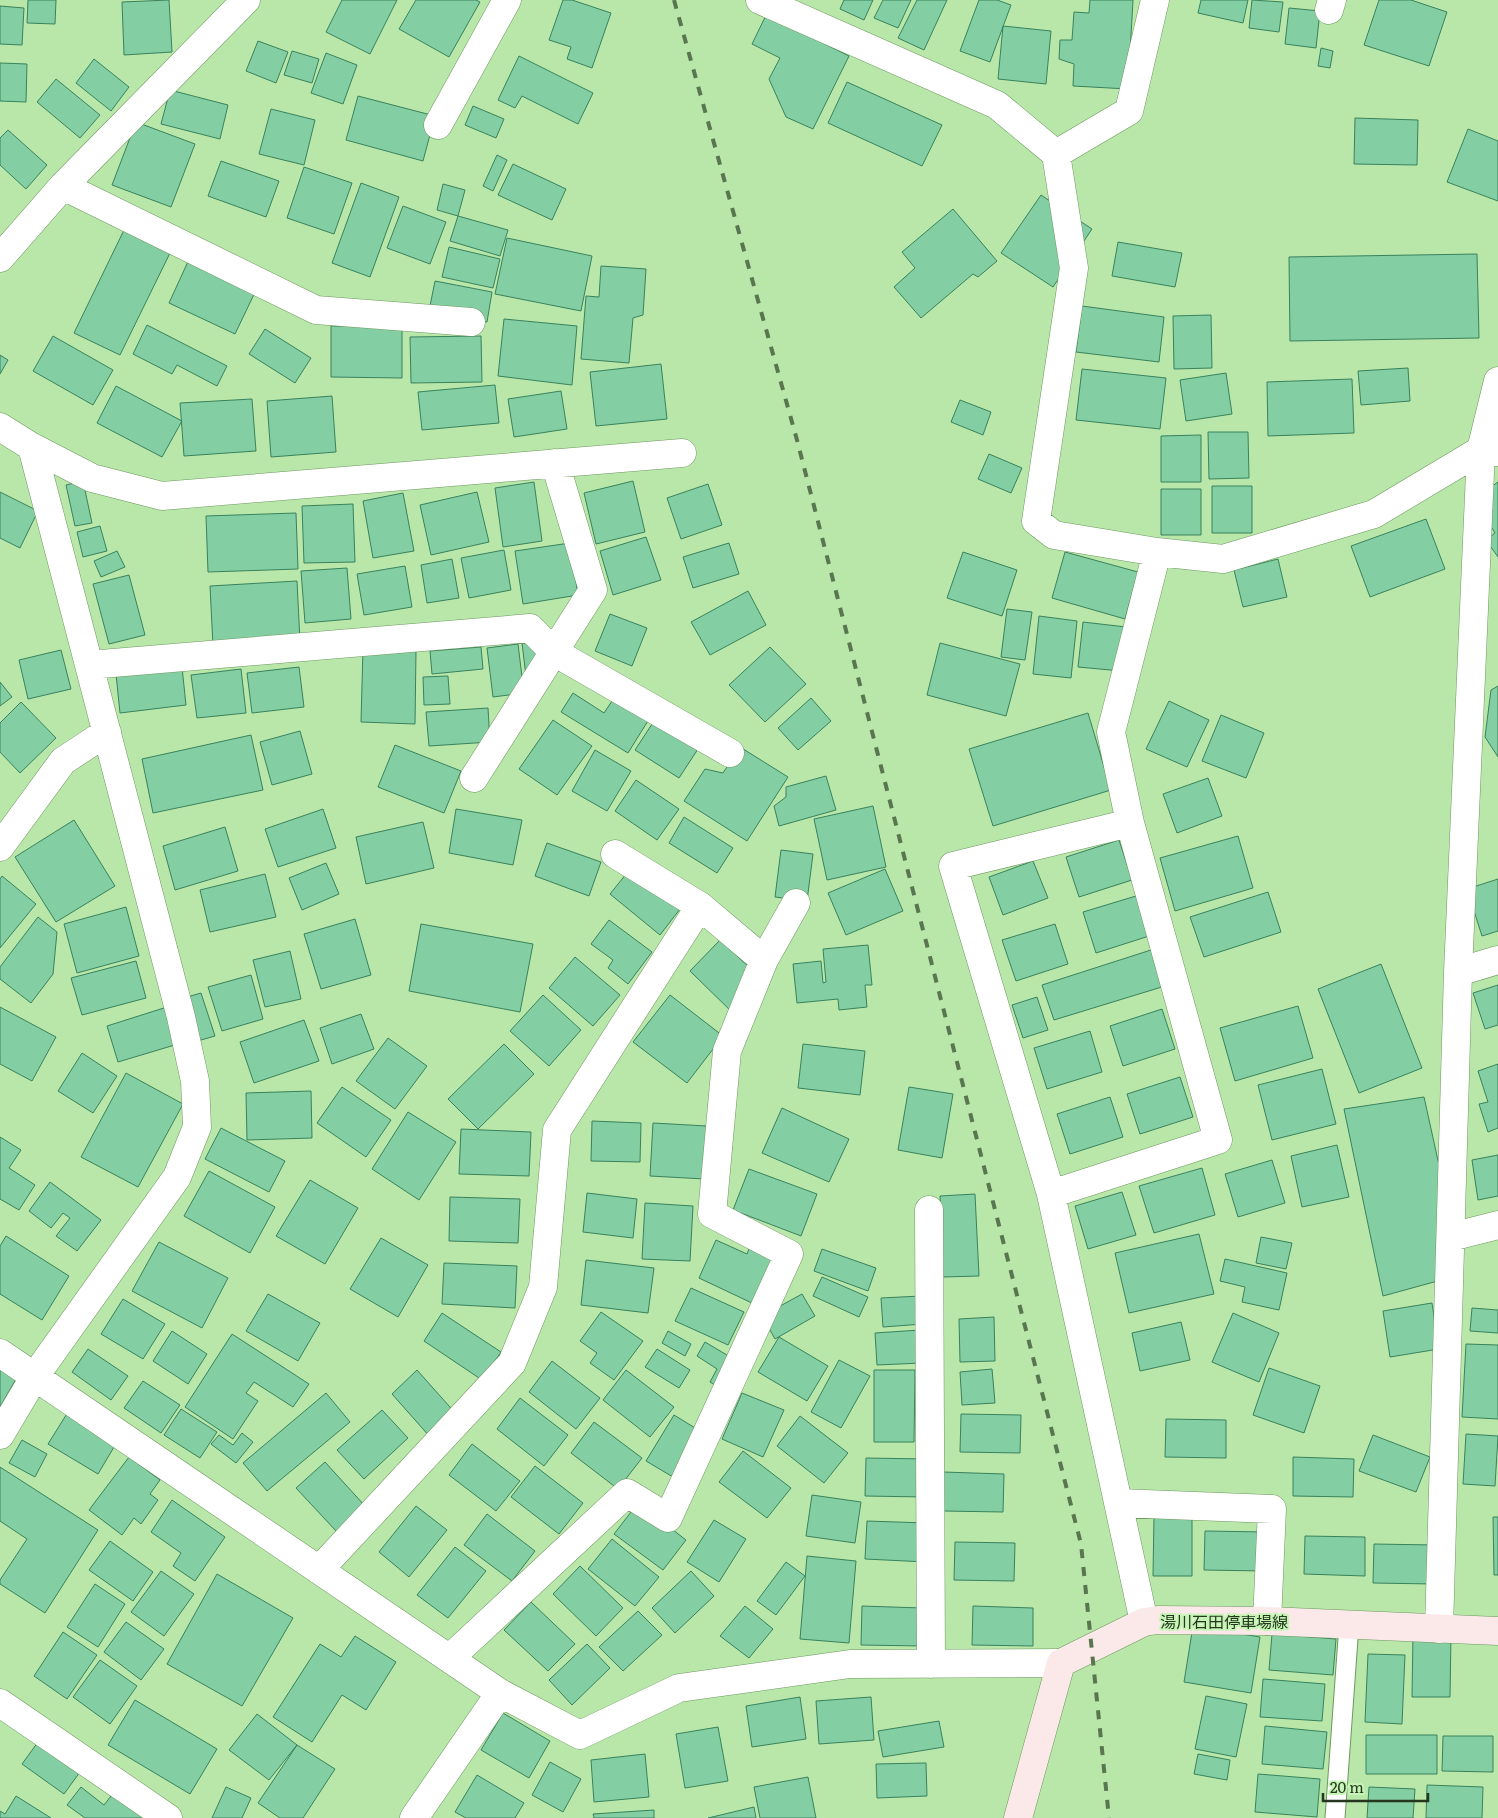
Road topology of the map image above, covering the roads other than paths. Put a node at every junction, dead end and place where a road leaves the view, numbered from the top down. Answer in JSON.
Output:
{"nodes":[{"id":1,"x":246,"y":0,"type":"edge"},
{"id":2,"x":507,"y":0,"type":"edge"},
{"id":3,"x":760,"y":0,"type":"edge"},
{"id":4,"x":1155,"y":0,"type":"edge"},
{"id":5,"x":795,"y":7,"type":"edge"},
{"id":6,"x":438,"y":125,"type":"dead end"},
{"id":7,"x":1056,"y":154,"type":"junction"},
{"id":8,"x":62,"y":186,"type":"junction"},
{"id":9,"x":0,"y":258,"type":"edge"},
{"id":10,"x":471,"y":322,"type":"dead end"},
{"id":11,"x":1498,"y":381,"type":"edge"},
{"id":12,"x":0,"y":427,"type":"edge"},
{"id":13,"x":32,"y":448,"type":"junction"},
{"id":14,"x":1490,"y":451,"type":"edge"},
{"id":15,"x":682,"y":453,"type":"dead end"},
{"id":16,"x":555,"y":463,"type":"junction"},
{"id":17,"x":1157,"y":552,"type":"junction"},
{"id":18,"x":554,"y":652,"type":"junction"},
{"id":19,"x":89,"y":665,"type":"junction"},
{"id":20,"x":107,"y":732,"type":"junction"},
{"id":21,"x":730,"y":753,"type":"dead end"},
{"id":22,"x":474,"y":778,"type":"dead end"},
{"id":23,"x":1130,"y":823,"type":"junction"},
{"id":24,"x":0,"y":847,"type":"edge"},
{"id":25,"x":615,"y":854,"type":"dead end"},
{"id":26,"x":796,"y":903,"type":"dead end"},
{"id":27,"x":700,"y":906,"type":"junction"},
{"id":28,"x":764,"y":960,"type":"junction"},
{"id":29,"x":1498,"y":960,"type":"edge"},
{"id":30,"x":1458,"y":972,"type":"junction"},
{"id":31,"x":1052,"y":1194,"type":"junction"},
{"id":32,"x":929,"y":1210,"type":"dead end"},
{"id":33,"x":1498,"y":1225,"type":"edge"},
{"id":34,"x":1451,"y":1237,"type":"junction"},
{"id":35,"x":0,"y":1353,"type":"edge"},
{"id":36,"x":35,"y":1376,"type":"junction"},
{"id":37,"x":0,"y":1436,"type":"edge"},
{"id":38,"x":1118,"y":1503,"type":"junction"},
{"id":39,"x":319,"y":1570,"type":"junction"},
{"id":40,"x":1267,"y":1621,"type":"junction"},
{"id":41,"x":1144,"y":1622,"type":"junction"},
{"id":42,"x":1350,"y":1624,"type":"junction"},
{"id":43,"x":1439,"y":1629,"type":"junction"},
{"id":44,"x":1498,"y":1631,"type":"edge"},
{"id":45,"x":450,"y":1658,"type":"junction"},
{"id":46,"x":1061,"y":1663,"type":"junction"},
{"id":47,"x":931,"y":1664,"type":"junction"},
{"id":48,"x":500,"y":1693,"type":"junction"},
{"id":49,"x":3,"y":1710,"type":"edge"},
{"id":50,"x":168,"y":1818,"type":"edge"},
{"id":51,"x":414,"y":1818,"type":"edge"},
{"id":52,"x":1018,"y":1818,"type":"edge"},
{"id":53,"x":1335,"y":1818,"type":"edge"}],
"edges":[{"from":1,"to":8,"type":"street"},
{"from":2,"to":6,"type":"street"},
{"from":3,"to":5,"type":"street"},
{"from":4,"to":7,"type":"street"},
{"from":5,"to":7,"type":"street"},
{"from":7,"to":17,"type":"street"},
{"from":8,"to":9,"type":"street"},
{"from":8,"to":10,"type":"street"},
{"from":11,"to":14,"type":"street"},
{"from":12,"to":13,"type":"street"},
{"from":13,"to":16,"type":"street"},
{"from":13,"to":19,"type":"street"},
{"from":14,"to":17,"type":"street"},
{"from":14,"to":30,"type":"street"},
{"from":15,"to":16,"type":"street"},
{"from":16,"to":18,"type":"street"},
{"from":17,"to":23,"type":"street"},
{"from":18,"to":19,"type":"street"},
{"from":18,"to":21,"type":"street"},
{"from":18,"to":22,"type":"street"},
{"from":19,"to":20,"type":"street"},
{"from":20,"to":24,"type":"street"},
{"from":20,"to":36,"type":"street"},
{"from":23,"to":31,"type":"street"},
{"from":23,"to":31,"type":"street"},
{"from":25,"to":27,"type":"street"},
{"from":26,"to":28,"type":"street"},
{"from":27,"to":28,"type":"street"},
{"from":27,"to":39,"type":"street"},
{"from":28,"to":45,"type":"street"},
{"from":29,"to":30,"type":"street"},
{"from":30,"to":34,"type":"street"},
{"from":31,"to":38,"type":"street"},
{"from":32,"to":47,"type":"street"},
{"from":33,"to":34,"type":"street"},
{"from":34,"to":43,"type":"street"},
{"from":35,"to":36,"type":"street"},
{"from":36,"to":37,"type":"street"},
{"from":36,"to":39,"type":"street"},
{"from":38,"to":40,"type":"street"},
{"from":38,"to":41,"type":"street"},
{"from":39,"to":45,"type":"street"},
{"from":40,"to":41,"type":"main road","name":"湯川石田停車場線"},
{"from":40,"to":42,"type":"main road","name":"湯川石田停車場線"},
{"from":41,"to":46,"type":"main road","name":"湯川石田停車場線"},
{"from":42,"to":43,"type":"main road","name":"湯川石田停車場線"},
{"from":42,"to":53,"type":"lane"},
{"from":43,"to":44,"type":"main road","name":"湯川石田停車場線"},
{"from":45,"to":48,"type":"street"},
{"from":46,"to":47,"type":"street"},
{"from":46,"to":52,"type":"main road"},
{"from":47,"to":48,"type":"street"},
{"from":48,"to":51,"type":"street"},
{"from":49,"to":50,"type":"street"}]}
